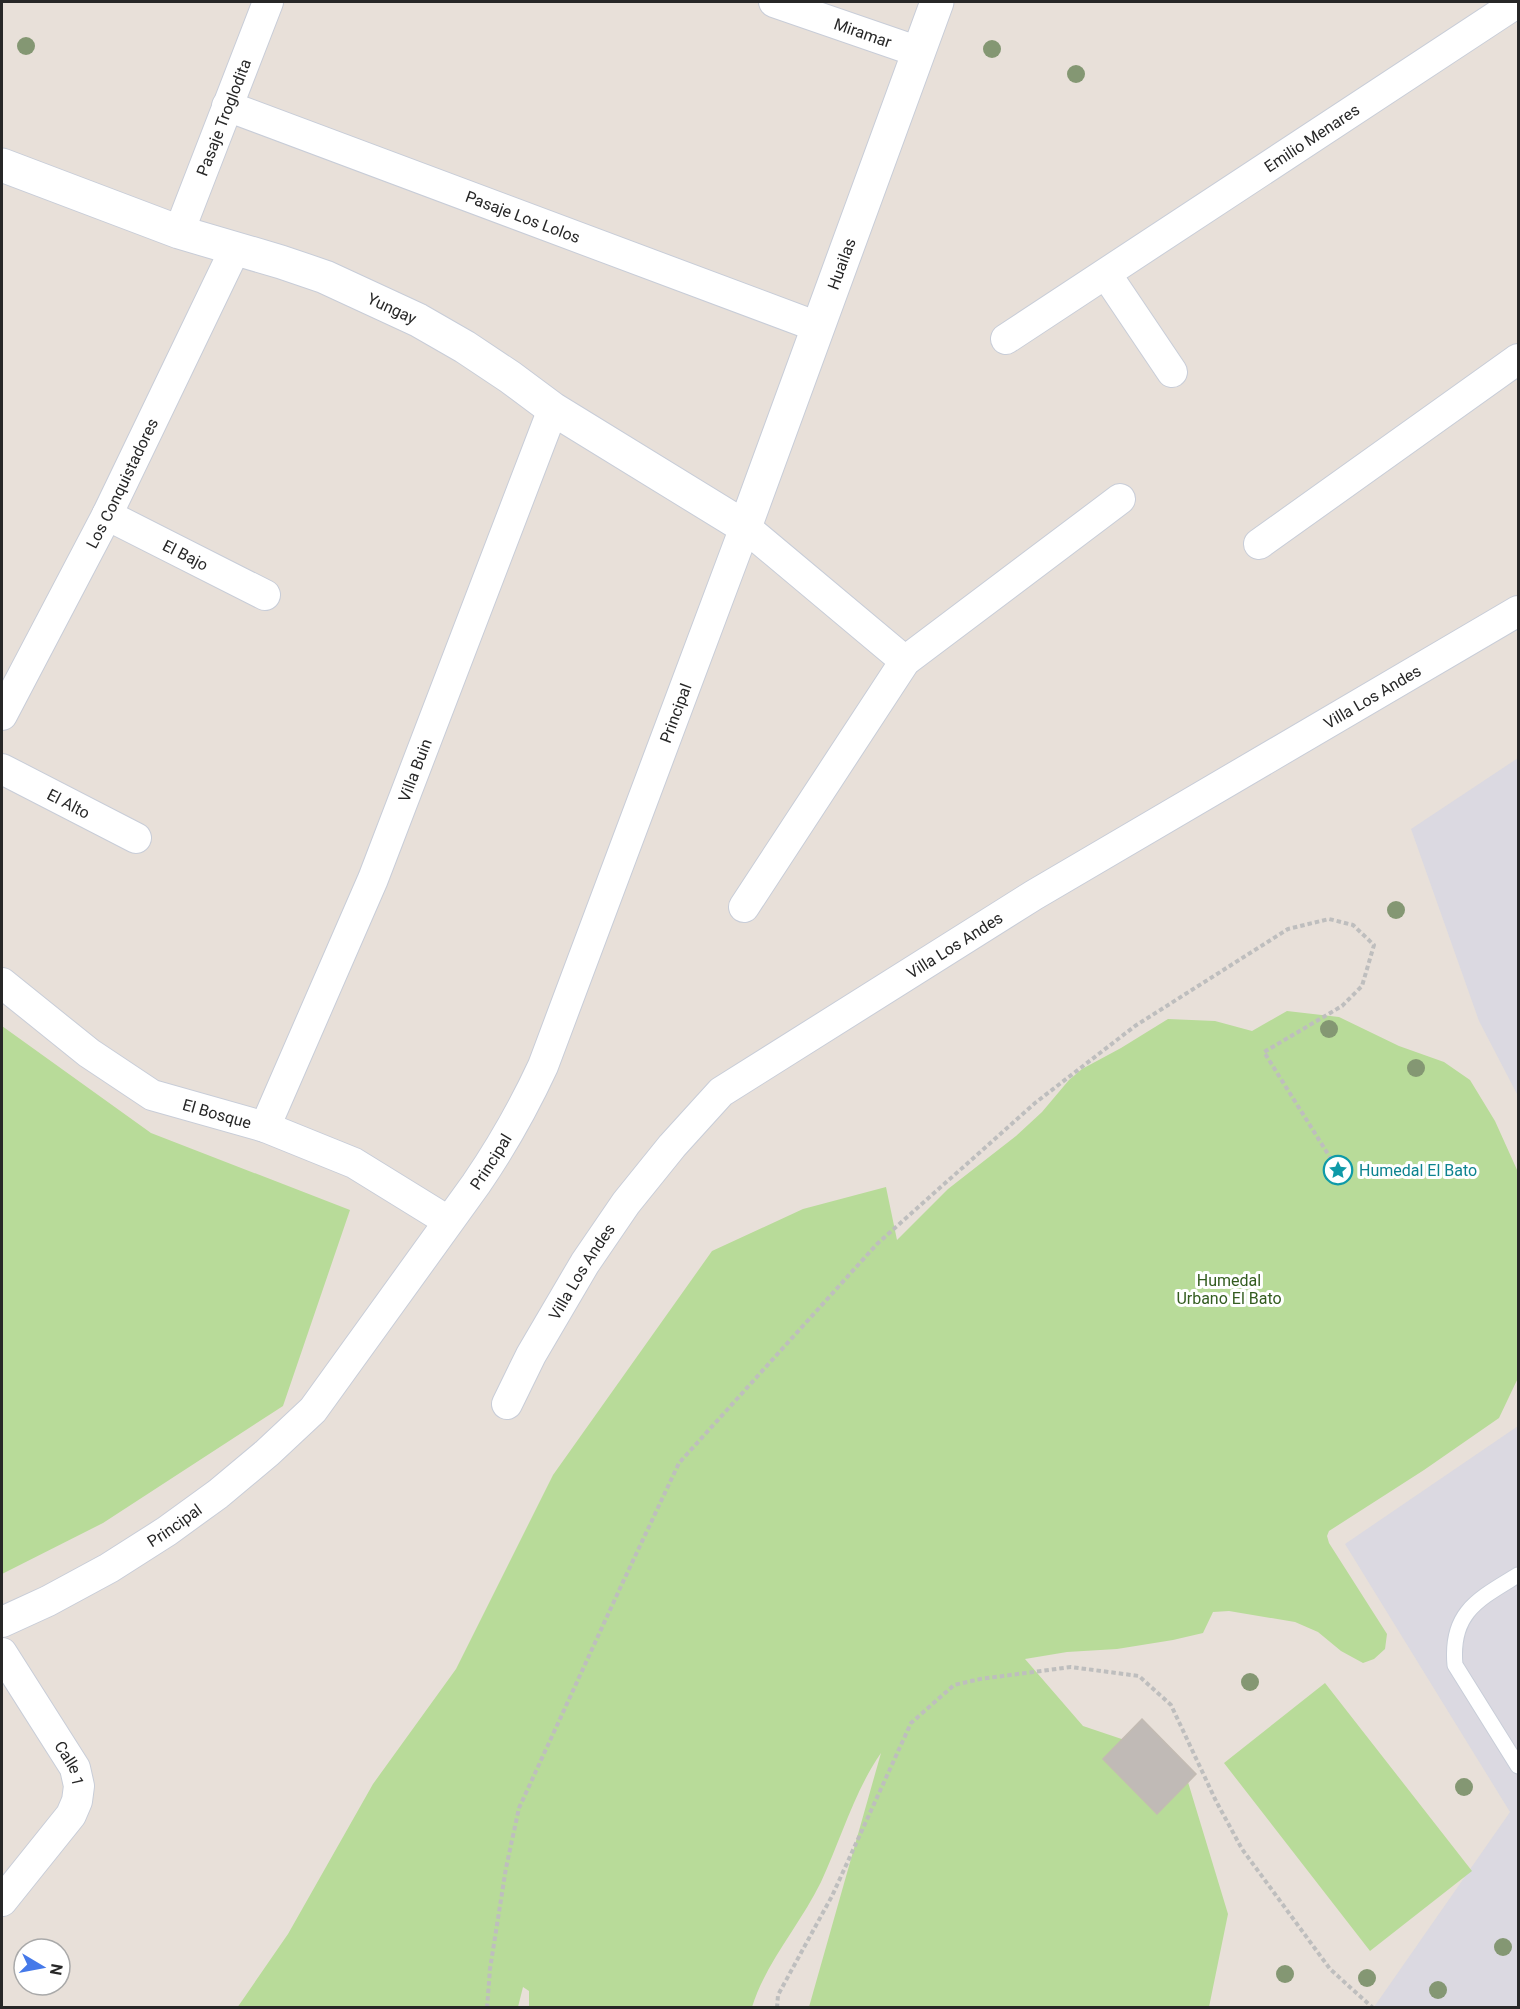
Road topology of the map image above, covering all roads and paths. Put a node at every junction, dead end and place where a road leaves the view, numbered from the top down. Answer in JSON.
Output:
{"nodes":[{"id":1,"x":268,"y":2,"type":"edge"},
{"id":2,"x":774,"y":2,"type":"edge"},
{"id":3,"x":938,"y":2,"type":"edge"},
{"id":4,"x":1518,"y":2,"type":"edge"},
{"id":5,"x":919,"y":52,"type":"junction"},
{"id":6,"x":227,"y":106,"type":"junction"},
{"id":7,"x":2,"y":165,"type":"edge"},
{"id":8,"x":179,"y":232,"type":"junction"},
{"id":9,"x":235,"y":249,"type":"junction"},
{"id":10,"x":1106,"y":274,"type":"junction"},
{"id":11,"x":818,"y":327,"type":"junction"},
{"id":12,"x":1006,"y":339,"type":"dead end"},
{"id":13,"x":1518,"y":358,"type":"edge"},
{"id":14,"x":1172,"y":372,"type":"dead end"},
{"id":15,"x":553,"y":409,"type":"junction"},
{"id":16,"x":1120,"y":499,"type":"dead end"},
{"id":17,"x":107,"y":515,"type":"junction"},
{"id":18,"x":745,"y":527,"type":"junction"},
{"id":19,"x":1259,"y":544,"type":"dead end"},
{"id":20,"x":265,"y":595,"type":"dead end"},
{"id":21,"x":1518,"y":611,"type":"edge"},
{"id":22,"x":905,"y":661,"type":"junction"},
{"id":23,"x":2,"y":715,"type":"edge"},
{"id":24,"x":2,"y":769,"type":"edge"},
{"id":25,"x":136,"y":838,"type":"dead end"},
{"id":26,"x":744,"y":908,"type":"dead end"},
{"id":27,"x":2,"y":983,"type":"edge"},
{"id":28,"x":265,"y":1127,"type":"junction"},
{"id":29,"x":1338,"y":1170,"type":"dead end"},
{"id":30,"x":448,"y":1221,"type":"junction"},
{"id":31,"x":507,"y":1404,"type":"dead end"},
{"id":32,"x":1518,"y":1575,"type":"edge"},
{"id":33,"x":2,"y":1622,"type":"edge"},
{"id":34,"x":2,"y":1653,"type":"edge"},
{"id":35,"x":1518,"y":1766,"type":"edge"},
{"id":36,"x":2,"y":1901,"type":"edge"},
{"id":37,"x":487,"y":2007,"type":"edge"},
{"id":38,"x":777,"y":2007,"type":"edge"},
{"id":39,"x":1373,"y":2007,"type":"edge"}],
"edges":[{"from":1,"to":6,"type":"street","name":"Pasaje Troglodita"},
{"from":2,"to":5,"type":"street","name":"Miramar"},
{"from":3,"to":5,"type":"street","name":"Huailas"},
{"from":4,"to":10,"type":"street","name":"Emilio Menares"},
{"from":5,"to":11,"type":"street","name":"Huailas"},
{"from":6,"to":8,"type":"street","name":"Pasaje Troglodita"},
{"from":6,"to":11,"type":"street","name":"Pasaje Los Lolos"},
{"from":7,"to":8,"type":"street","name":"Yungay"},
{"from":8,"to":9,"type":"street","name":"Yungay"},
{"from":9,"to":15,"type":"street","name":"Yungay"},
{"from":9,"to":17,"type":"street","name":"Los Conquistadores"},
{"from":10,"to":12,"type":"street","name":"Emilio Menares"},
{"from":10,"to":14,"type":"street"},
{"from":11,"to":18,"type":"street","name":"Huailas"},
{"from":13,"to":19,"type":"street"},
{"from":15,"to":18,"type":"street","name":"Yungay"},
{"from":15,"to":28,"type":"street","name":"Villa Buin"},
{"from":16,"to":22,"type":"street"},
{"from":17,"to":20,"type":"street","name":"El Bajo"},
{"from":17,"to":23,"type":"street","name":"Los Conquistadores"},
{"from":18,"to":22,"type":"street"},
{"from":18,"to":30,"type":"street","name":"Principal"},
{"from":21,"to":31,"type":"street","name":"Villa Los Andes"},
{"from":22,"to":26,"type":"street"},
{"from":24,"to":25,"type":"street","name":"El Alto"},
{"from":27,"to":28,"type":"street","name":"El Bosque"},
{"from":28,"to":30,"type":"street","name":"El Bosque"},
{"from":29,"to":37,"type":"path"},
{"from":30,"to":33,"type":"street","name":"Principal"},
{"from":32,"to":35,"type":"lane"},
{"from":34,"to":36,"type":"street","name":"Calle 1"},
{"from":38,"to":39,"type":"path"}]}
